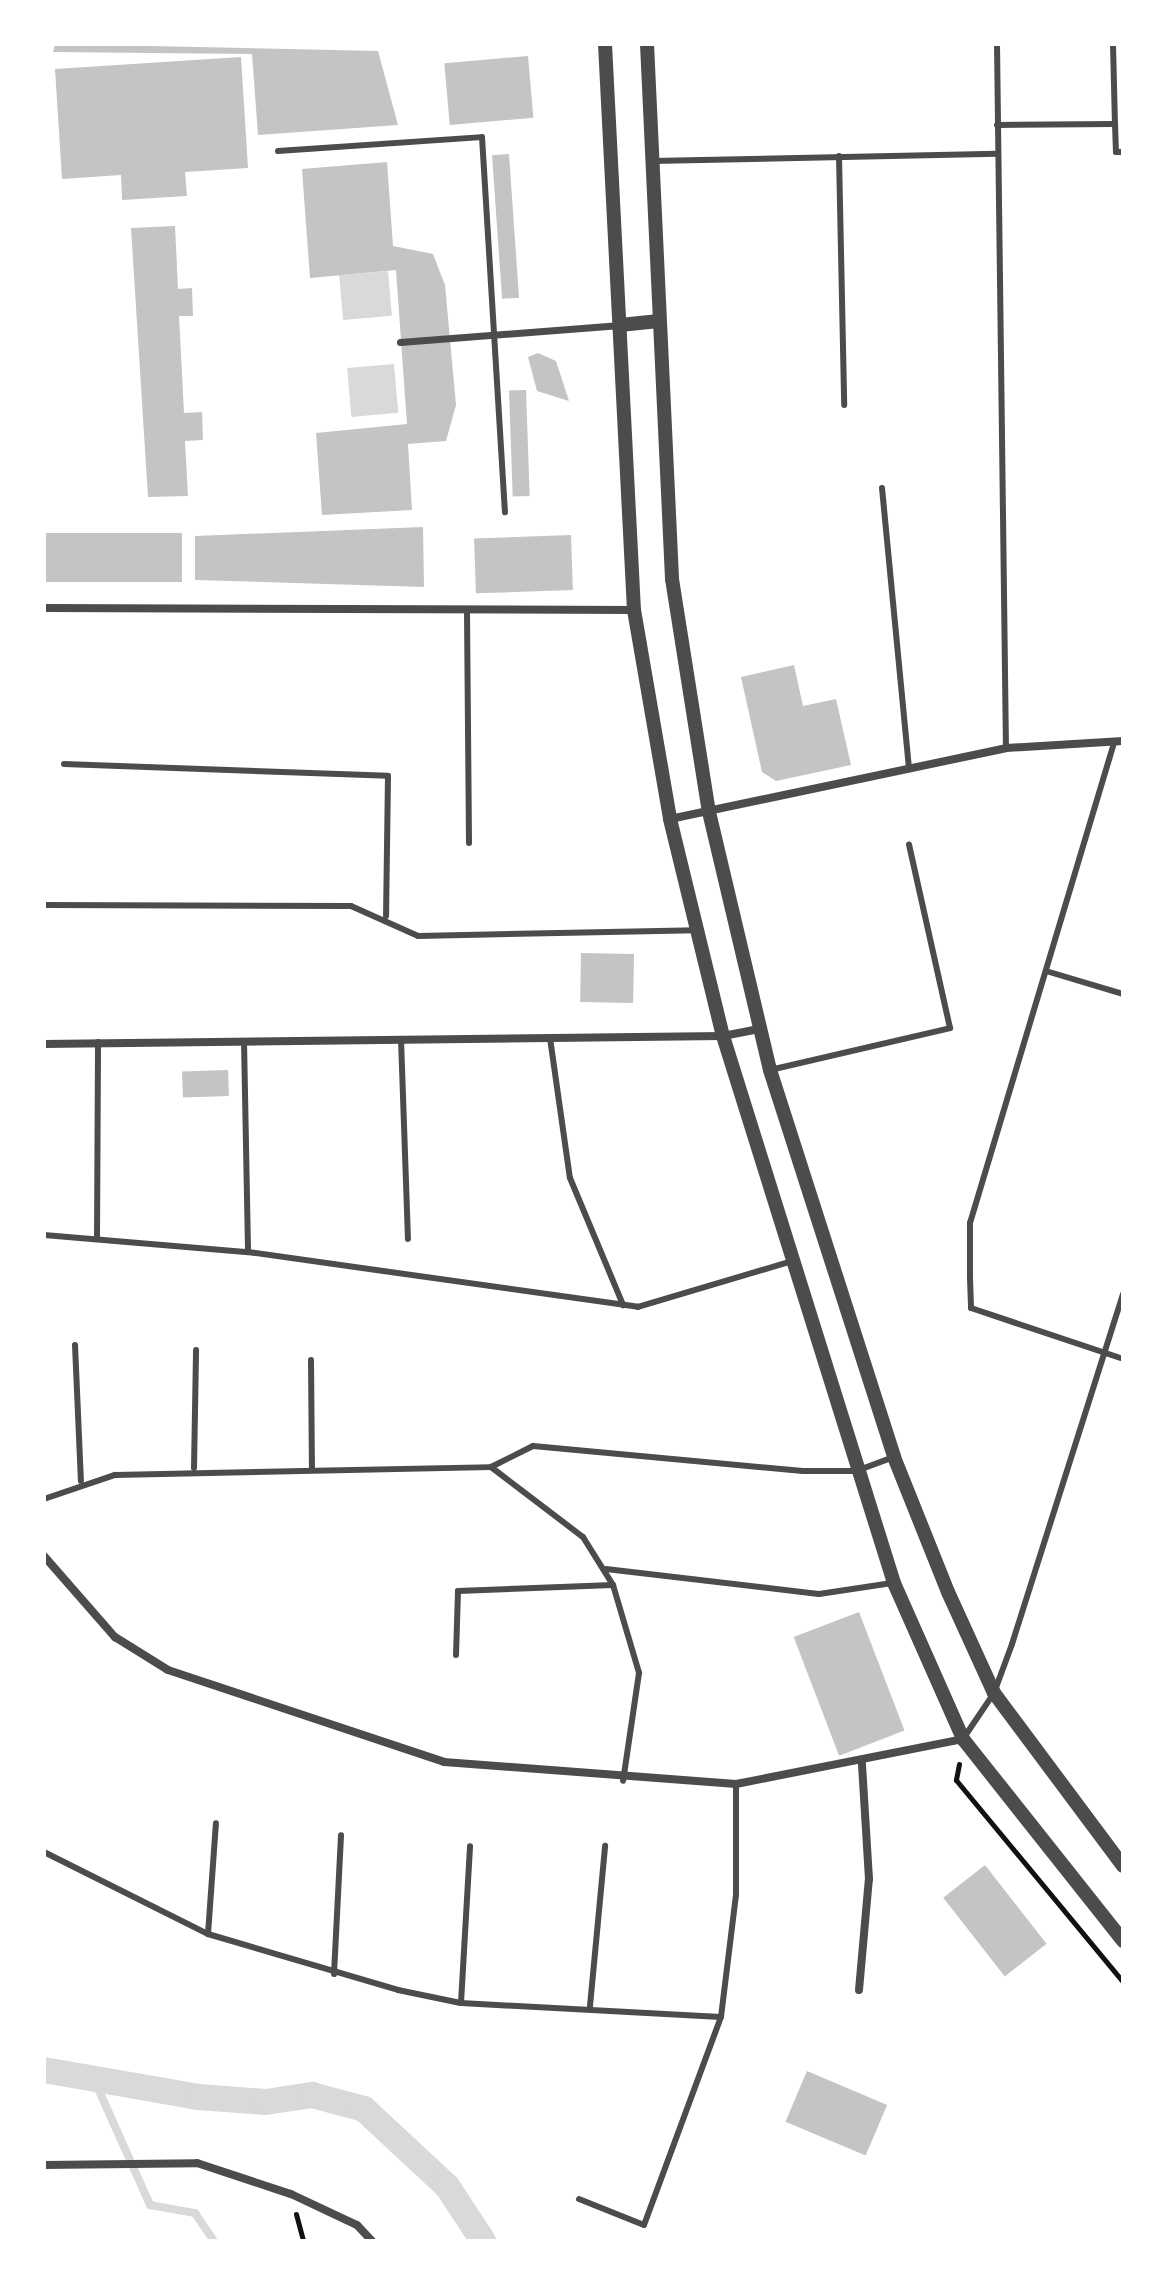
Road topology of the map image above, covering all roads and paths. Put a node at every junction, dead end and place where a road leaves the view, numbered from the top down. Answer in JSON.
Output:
{"nodes":[{"id":1,"x":605,"y":44,"type":"edge"},
{"id":2,"x":647,"y":44,"type":"edge"},
{"id":3,"x":997,"y":44,"type":"edge"},
{"id":4,"x":1113,"y":44,"type":"edge"},
{"id":5,"x":1115,"y":124,"type":"junction"},
{"id":6,"x":997,"y":125,"type":"junction"},
{"id":7,"x":278,"y":151,"type":"dead end"},
{"id":8,"x":1123,"y":152,"type":"edge"},
{"id":9,"x":997,"y":154,"type":"junction"},
{"id":10,"x":839,"y":156,"type":"junction"},
{"id":11,"x":652,"y":161,"type":"junction"},
{"id":12,"x":659,"y":321,"type":"junction"},
{"id":13,"x":620,"y":325,"type":"junction"},
{"id":14,"x":495,"y":335,"type":"junction"},
{"id":15,"x":400,"y":342,"type":"dead end"},
{"id":16,"x":844,"y":405,"type":"dead end"},
{"id":17,"x":882,"y":488,"type":"dead end"},
{"id":18,"x":505,"y":512,"type":"dead end"},
{"id":19,"x":44,"y":608,"type":"edge"},
{"id":20,"x":634,"y":610,"type":"junction"},
{"id":21,"x":467,"y":613,"type":"junction"},
{"id":22,"x":1118,"y":742,"type":"edge"},
{"id":23,"x":1006,"y":748,"type":"junction"},
{"id":24,"x":64,"y":764,"type":"dead end"},
{"id":25,"x":909,"y":767,"type":"junction"},
{"id":26,"x":709,"y":812,"type":"junction"},
{"id":27,"x":670,"y":819,"type":"junction"},
{"id":28,"x":469,"y":843,"type":"dead end"},
{"id":29,"x":909,"y":845,"type":"dead end"},
{"id":30,"x":44,"y":905,"type":"edge"},
{"id":31,"x":386,"y":916,"type":"junction"},
{"id":32,"x":696,"y":930,"type":"junction"},
{"id":33,"x":1046,"y":971,"type":"junction"},
{"id":34,"x":1123,"y":994,"type":"edge"},
{"id":35,"x":760,"y":1029,"type":"junction"},
{"id":36,"x":723,"y":1036,"type":"junction"},
{"id":37,"x":550,"y":1038,"type":"junction"},
{"id":38,"x":401,"y":1039,"type":"junction"},
{"id":39,"x":244,"y":1041,"type":"junction"},
{"id":40,"x":98,"y":1042,"type":"junction"},
{"id":41,"x":44,"y":1044,"type":"edge"},
{"id":42,"x":770,"y":1070,"type":"junction"},
{"id":43,"x":44,"y":1235,"type":"edge"},
{"id":44,"x":97,"y":1239,"type":"junction"},
{"id":45,"x":408,"y":1239,"type":"dead end"},
{"id":46,"x":248,"y":1252,"type":"junction"},
{"id":47,"x":789,"y":1262,"type":"junction"},
{"id":48,"x":1123,"y":1294,"type":"edge"},
{"id":49,"x":623,"y":1305,"type":"junction"},
{"id":50,"x":75,"y":1345,"type":"dead end"},
{"id":51,"x":196,"y":1350,"type":"dead end"},
{"id":52,"x":1105,"y":1353,"type":"junction"},
{"id":53,"x":1123,"y":1359,"type":"edge"},
{"id":54,"x":311,"y":1360,"type":"dead end"},
{"id":55,"x":894,"y":1457,"type":"junction"},
{"id":56,"x":491,"y":1467,"type":"junction"},
{"id":57,"x":194,"y":1468,"type":"junction"},
{"id":58,"x":312,"y":1469,"type":"junction"},
{"id":59,"x":856,"y":1471,"type":"junction"},
{"id":60,"x":81,"y":1481,"type":"junction"},
{"id":61,"x":44,"y":1499,"type":"edge"},
{"id":62,"x":44,"y":1556,"type":"edge"},
{"id":63,"x":606,"y":1569,"type":"junction"},
{"id":64,"x":894,"y":1583,"type":"junction"},
{"id":65,"x":613,"y":1585,"type":"junction"},
{"id":66,"x":456,"y":1655,"type":"dead end"},
{"id":67,"x":994,"y":1693,"type":"junction"},
{"id":68,"x":963,"y":1739,"type":"junction"},
{"id":69,"x":862,"y":1763,"type":"junction"},
{"id":70,"x":623,"y":1781,"type":"junction"},
{"id":71,"x":736,"y":1784,"type":"junction"},
{"id":72,"x":216,"y":1823,"type":"dead end"},
{"id":73,"x":341,"y":1835,"type":"dead end"},
{"id":74,"x":470,"y":1846,"type":"dead end"},
{"id":75,"x":605,"y":1846,"type":"dead end"},
{"id":76,"x":44,"y":1852,"type":"edge"},
{"id":77,"x":1123,"y":1866,"type":"edge"},
{"id":78,"x":208,"y":1934,"type":"junction"},
{"id":79,"x":1123,"y":1941,"type":"edge"},
{"id":80,"x":334,"y":1974,"type":"junction"},
{"id":81,"x":1123,"y":1982,"type":"edge"},
{"id":82,"x":859,"y":1990,"type":"dead end"},
{"id":83,"x":461,"y":2003,"type":"junction"},
{"id":84,"x":590,"y":2006,"type":"junction"},
{"id":85,"x":721,"y":2017,"type":"junction"},
{"id":86,"x":44,"y":2165,"type":"edge"},
{"id":87,"x":579,"y":2199,"type":"dead end"},
{"id":88,"x":372,"y":2241,"type":"edge"}],
"edges":[{"from":1,"to":13,"type":"street"},
{"from":2,"to":11,"type":"street"},
{"from":3,"to":6,"type":"lane"},
{"from":4,"to":5,"type":"lane"},
{"from":5,"to":6,"type":"lane"},
{"from":5,"to":8,"type":"lane"},
{"from":6,"to":9,"type":"lane"},
{"from":7,"to":14,"type":"lane"},
{"from":9,"to":10,"type":"lane"},
{"from":9,"to":23,"type":"lane"},
{"from":10,"to":11,"type":"lane"},
{"from":10,"to":16,"type":"lane"},
{"from":11,"to":12,"type":"street"},
{"from":12,"to":13,"type":"street"},
{"from":12,"to":26,"type":"street"},
{"from":13,"to":14,"type":"street"},
{"from":13,"to":20,"type":"street"},
{"from":14,"to":15,"type":"street"},
{"from":14,"to":18,"type":"lane"},
{"from":17,"to":25,"type":"lane"},
{"from":19,"to":21,"type":"street"},
{"from":20,"to":21,"type":"street"},
{"from":20,"to":27,"type":"street"},
{"from":21,"to":28,"type":"lane"},
{"from":22,"to":23,"type":"street"},
{"from":22,"to":33,"type":"lane"},
{"from":23,"to":25,"type":"street"},
{"from":24,"to":31,"type":"lane"},
{"from":25,"to":26,"type":"street"},
{"from":26,"to":27,"type":"street"},
{"from":26,"to":35,"type":"street"},
{"from":27,"to":32,"type":"street"},
{"from":29,"to":42,"type":"lane"},
{"from":30,"to":31,"type":"lane"},
{"from":31,"to":32,"type":"lane"},
{"from":32,"to":36,"type":"street"},
{"from":33,"to":34,"type":"lane"},
{"from":33,"to":52,"type":"lane"},
{"from":35,"to":36,"type":"street"},
{"from":35,"to":42,"type":"street"},
{"from":36,"to":37,"type":"street"},
{"from":36,"to":47,"type":"street"},
{"from":37,"to":38,"type":"street"},
{"from":37,"to":49,"type":"lane"},
{"from":38,"to":39,"type":"street"},
{"from":38,"to":45,"type":"lane"},
{"from":39,"to":40,"type":"street"},
{"from":39,"to":46,"type":"lane"},
{"from":40,"to":41,"type":"street"},
{"from":40,"to":44,"type":"lane"},
{"from":42,"to":55,"type":"street"},
{"from":43,"to":44,"type":"lane"},
{"from":44,"to":46,"type":"lane"},
{"from":46,"to":49,"type":"lane"},
{"from":47,"to":49,"type":"lane"},
{"from":47,"to":59,"type":"street"},
{"from":48,"to":52,"type":"lane"},
{"from":50,"to":60,"type":"lane"},
{"from":51,"to":57,"type":"lane"},
{"from":52,"to":53,"type":"lane"},
{"from":52,"to":67,"type":"lane"},
{"from":54,"to":58,"type":"lane"},
{"from":55,"to":59,"type":"lane"},
{"from":55,"to":67,"type":"street"},
{"from":56,"to":58,"type":"lane"},
{"from":56,"to":59,"type":"lane"},
{"from":56,"to":63,"type":"lane"},
{"from":57,"to":58,"type":"lane"},
{"from":57,"to":60,"type":"lane"},
{"from":59,"to":64,"type":"street"},
{"from":60,"to":61,"type":"lane"},
{"from":62,"to":70,"type":"street"},
{"from":63,"to":64,"type":"lane"},
{"from":63,"to":65,"type":"lane"},
{"from":64,"to":68,"type":"street"},
{"from":65,"to":66,"type":"lane"},
{"from":65,"to":70,"type":"lane"},
{"from":67,"to":68,"type":"lane"},
{"from":67,"to":77,"type":"street"},
{"from":68,"to":69,"type":"street"},
{"from":68,"to":79,"type":"street"},
{"from":68,"to":81,"type":"path"},
{"from":69,"to":71,"type":"street"},
{"from":69,"to":82,"type":"street"},
{"from":70,"to":71,"type":"street"},
{"from":71,"to":85,"type":"lane"},
{"from":72,"to":78,"type":"lane"},
{"from":73,"to":80,"type":"lane"},
{"from":74,"to":83,"type":"lane"},
{"from":75,"to":84,"type":"lane"},
{"from":76,"to":78,"type":"lane"},
{"from":78,"to":80,"type":"lane"},
{"from":80,"to":83,"type":"lane"},
{"from":83,"to":84,"type":"lane"},
{"from":84,"to":85,"type":"lane"},
{"from":85,"to":87,"type":"lane"},
{"from":86,"to":88,"type":"street"}]}
